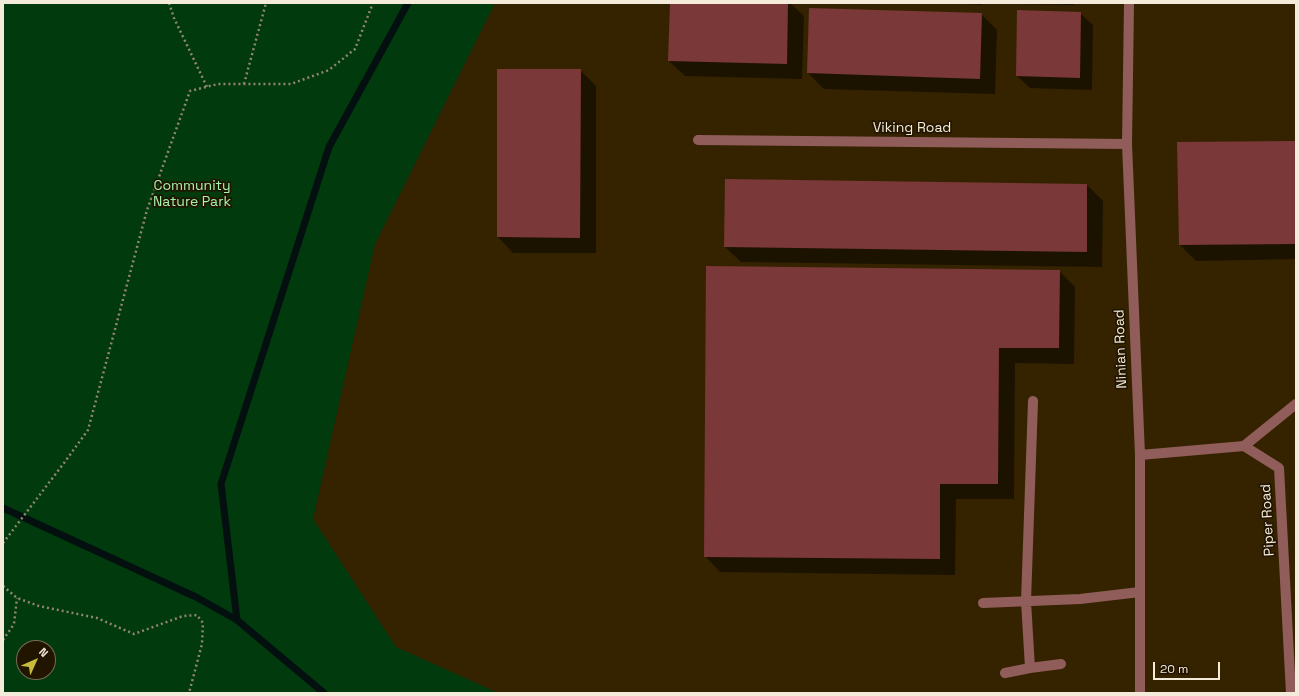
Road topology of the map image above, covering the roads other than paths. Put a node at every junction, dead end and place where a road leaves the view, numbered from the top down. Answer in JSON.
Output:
{"nodes":[{"id":1,"x":1129,"y":3,"type":"edge"},
{"id":2,"x":698,"y":140,"type":"dead end"},
{"id":3,"x":1126,"y":144,"type":"junction"},
{"id":4,"x":1033,"y":401,"type":"dead end"},
{"id":5,"x":1296,"y":404,"type":"edge"},
{"id":6,"x":1244,"y":446,"type":"junction"},
{"id":7,"x":1140,"y":455,"type":"junction"},
{"id":8,"x":1140,"y":592,"type":"junction"},
{"id":9,"x":1026,"y":601,"type":"junction"},
{"id":10,"x":984,"y":603,"type":"dead end"},
{"id":11,"x":1061,"y":664,"type":"dead end"},
{"id":12,"x":1030,"y":668,"type":"junction"},
{"id":13,"x":1005,"y":673,"type":"dead end"},
{"id":14,"x":1140,"y":693,"type":"edge"},
{"id":15,"x":1291,"y":693,"type":"edge"}],
"edges":[{"from":1,"to":3,"type":"street","name":"Ninian Road"},
{"from":2,"to":3,"type":"street","name":"Viking Road"},
{"from":3,"to":7,"type":"street","name":"Ninian Road"},
{"from":4,"to":9,"type":"street"},
{"from":5,"to":6,"type":"street"},
{"from":6,"to":7,"type":"street"},
{"from":6,"to":15,"type":"street","name":"Piper Road"},
{"from":7,"to":8,"type":"street","name":"Ninian Road"},
{"from":8,"to":9,"type":"street"},
{"from":8,"to":14,"type":"street","name":"Ninian Road"},
{"from":9,"to":10,"type":"street"},
{"from":9,"to":12,"type":"street"},
{"from":11,"to":12,"type":"street"},
{"from":12,"to":13,"type":"street"}]}
